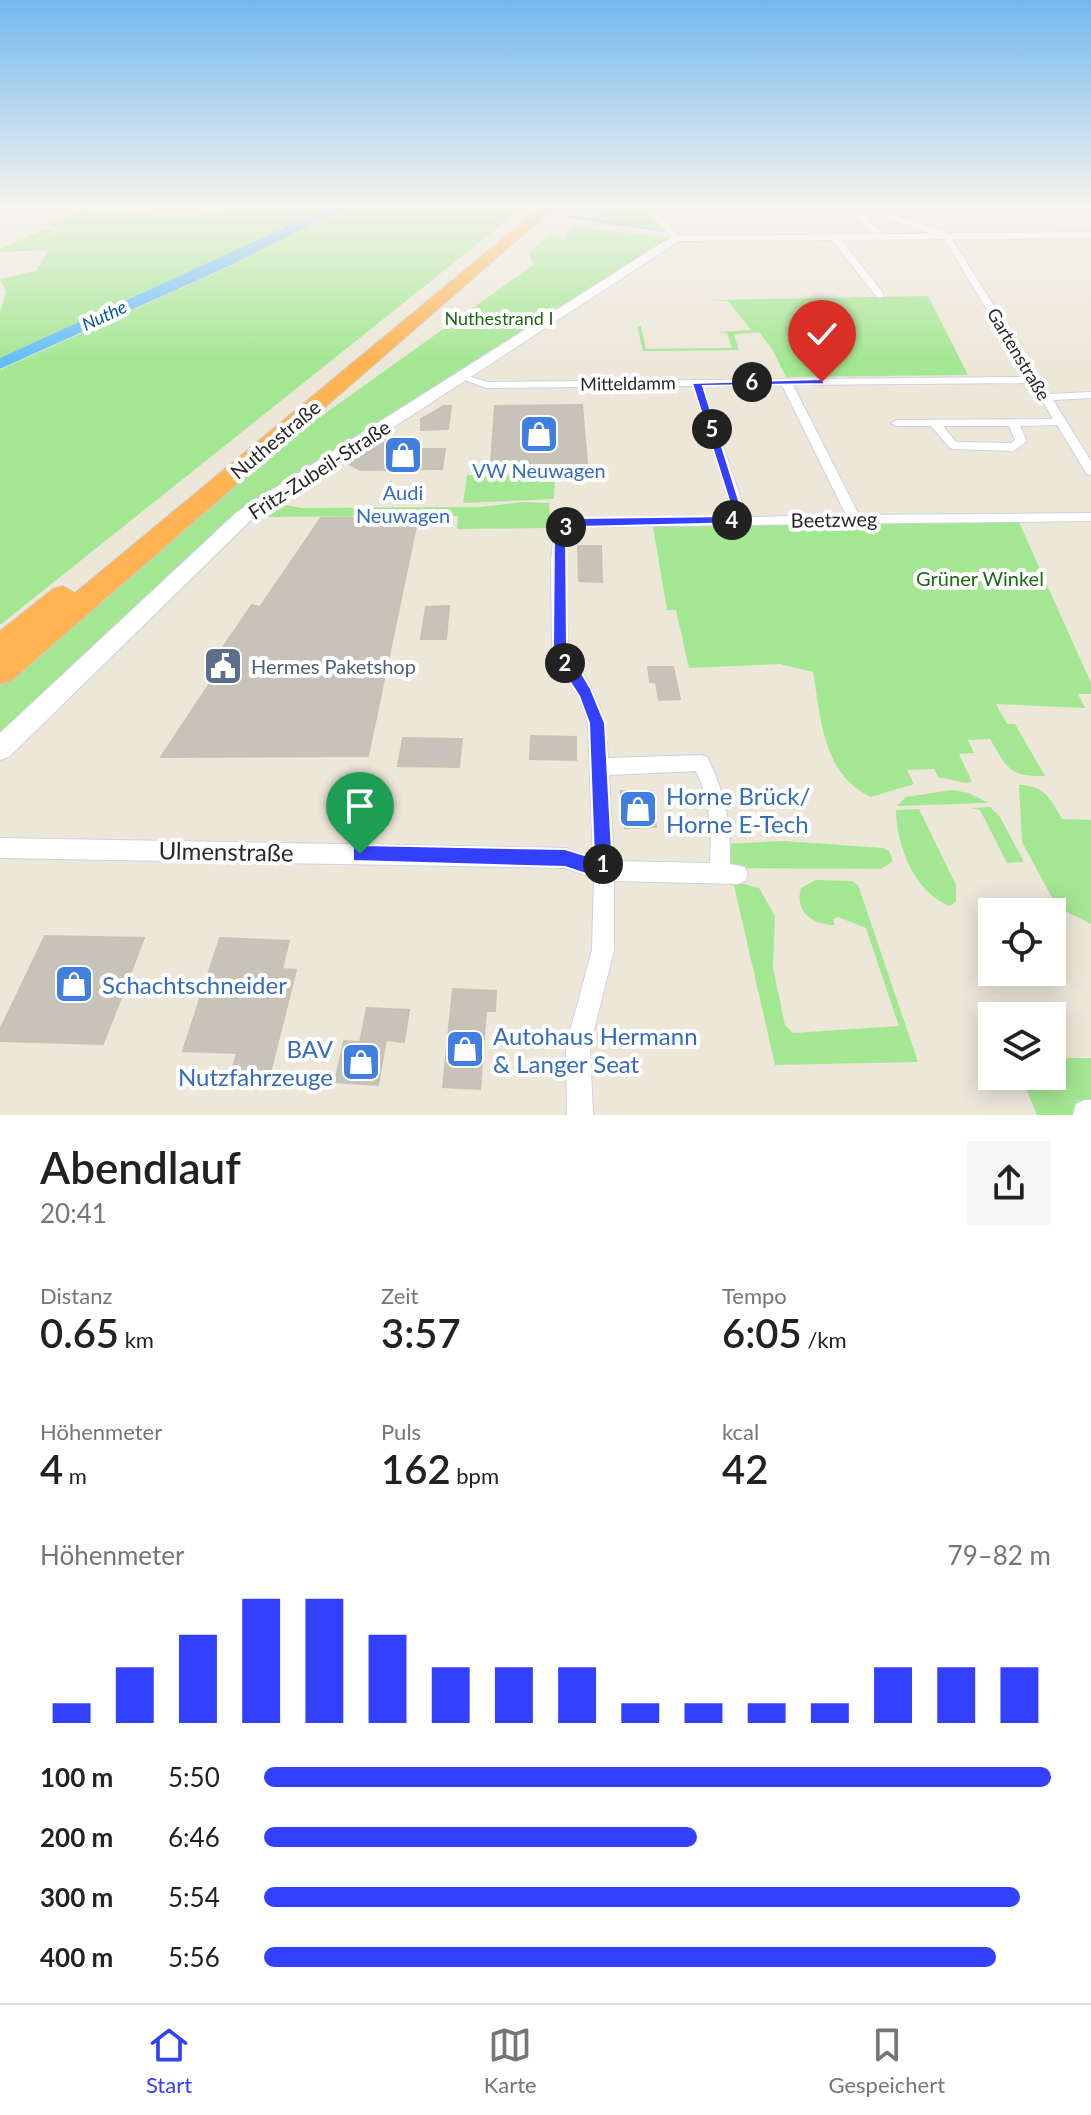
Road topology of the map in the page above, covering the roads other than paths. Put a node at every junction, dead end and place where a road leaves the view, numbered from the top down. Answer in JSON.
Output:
{"nodes":[{"id":1,"x":475,"y":258,"type":"edge"},
{"id":2,"x":489,"y":258,"type":"edge"},
{"id":3,"x":646,"y":258,"type":"edge"},
{"id":4,"x":851,"y":258,"type":"edge"},
{"id":5,"x":963,"y":258,"type":"edge"},
{"id":6,"x":880,"y":295,"type":"dead end"},
{"id":7,"x":462,"y":377,"type":"junction"},
{"id":8,"x":1035,"y":380,"type":"junction"},
{"id":9,"x":786,"y":382,"type":"junction"},
{"id":10,"x":697,"y":383,"type":"junction"},
{"id":11,"x":1091,"y":395,"type":"edge"},
{"id":12,"x":1045,"y":397,"type":"junction"},
{"id":13,"x":1013,"y":422,"type":"junction"},
{"id":14,"x":1061,"y":422,"type":"junction"},
{"id":15,"x":897,"y":423,"type":"dead end"},
{"id":16,"x":934,"y":423,"type":"junction"},
{"id":17,"x":1091,"y":471,"type":"edge"},
{"id":18,"x":1091,"y":517,"type":"edge"},
{"id":19,"x":854,"y":519,"type":"junction"},
{"id":20,"x":742,"y":520,"type":"junction"},
{"id":21,"x":0,"y":647,"type":"edge"},
{"id":22,"x":0,"y":672,"type":"edge"},
{"id":23,"x":0,"y":749,"type":"edge"},
{"id":24,"x":599,"y":767,"type":"junction"},
{"id":25,"x":0,"y":848,"type":"edge"},
{"id":26,"x":604,"y":871,"type":"junction"},
{"id":27,"x":580,"y":1115,"type":"edge"}],
"edges":[{"from":1,"to":21,"type":"highway","name":"Nuthestraße"},
{"from":2,"to":22,"type":"highway","name":"Nuthestraße"},
{"from":3,"to":7,"type":"street","name":"Fritz-Zubeil-Straße"},
{"from":4,"to":6,"type":"street"},
{"from":5,"to":8,"type":"street","name":"Gartenstraße"},
{"from":7,"to":10,"type":"street","name":"Mitteldamm"},
{"from":7,"to":23,"type":"street","name":"Fritz-Zubeil-Straße"},
{"from":8,"to":9,"type":"street","name":"Mitteldamm"},
{"from":8,"to":12,"type":"street","name":"Gartenstraße"},
{"from":9,"to":10,"type":"street","name":"Mitteldamm"},
{"from":9,"to":19,"type":"street"},
{"from":10,"to":20,"type":"street"},
{"from":11,"to":12,"type":"street"},
{"from":12,"to":14,"type":"street","name":"Gartenstraße"},
{"from":13,"to":14,"type":"street"},
{"from":13,"to":16,"type":"street"},
{"from":13,"to":16,"type":"street"},
{"from":14,"to":17,"type":"street","name":"Gartenstraße"},
{"from":15,"to":16,"type":"street"},
{"from":18,"to":19,"type":"street","name":"Beetzweg"},
{"from":19,"to":20,"type":"street","name":"Beetzweg"},
{"from":20,"to":24,"type":"street","name":"Beetzweg"},
{"from":24,"to":26,"type":"street"},
{"from":24,"to":26,"type":"street","name":"Ulmenstraße"},
{"from":25,"to":26,"type":"street","name":"Ulmenstraße"},
{"from":26,"to":27,"type":"street"}]}
